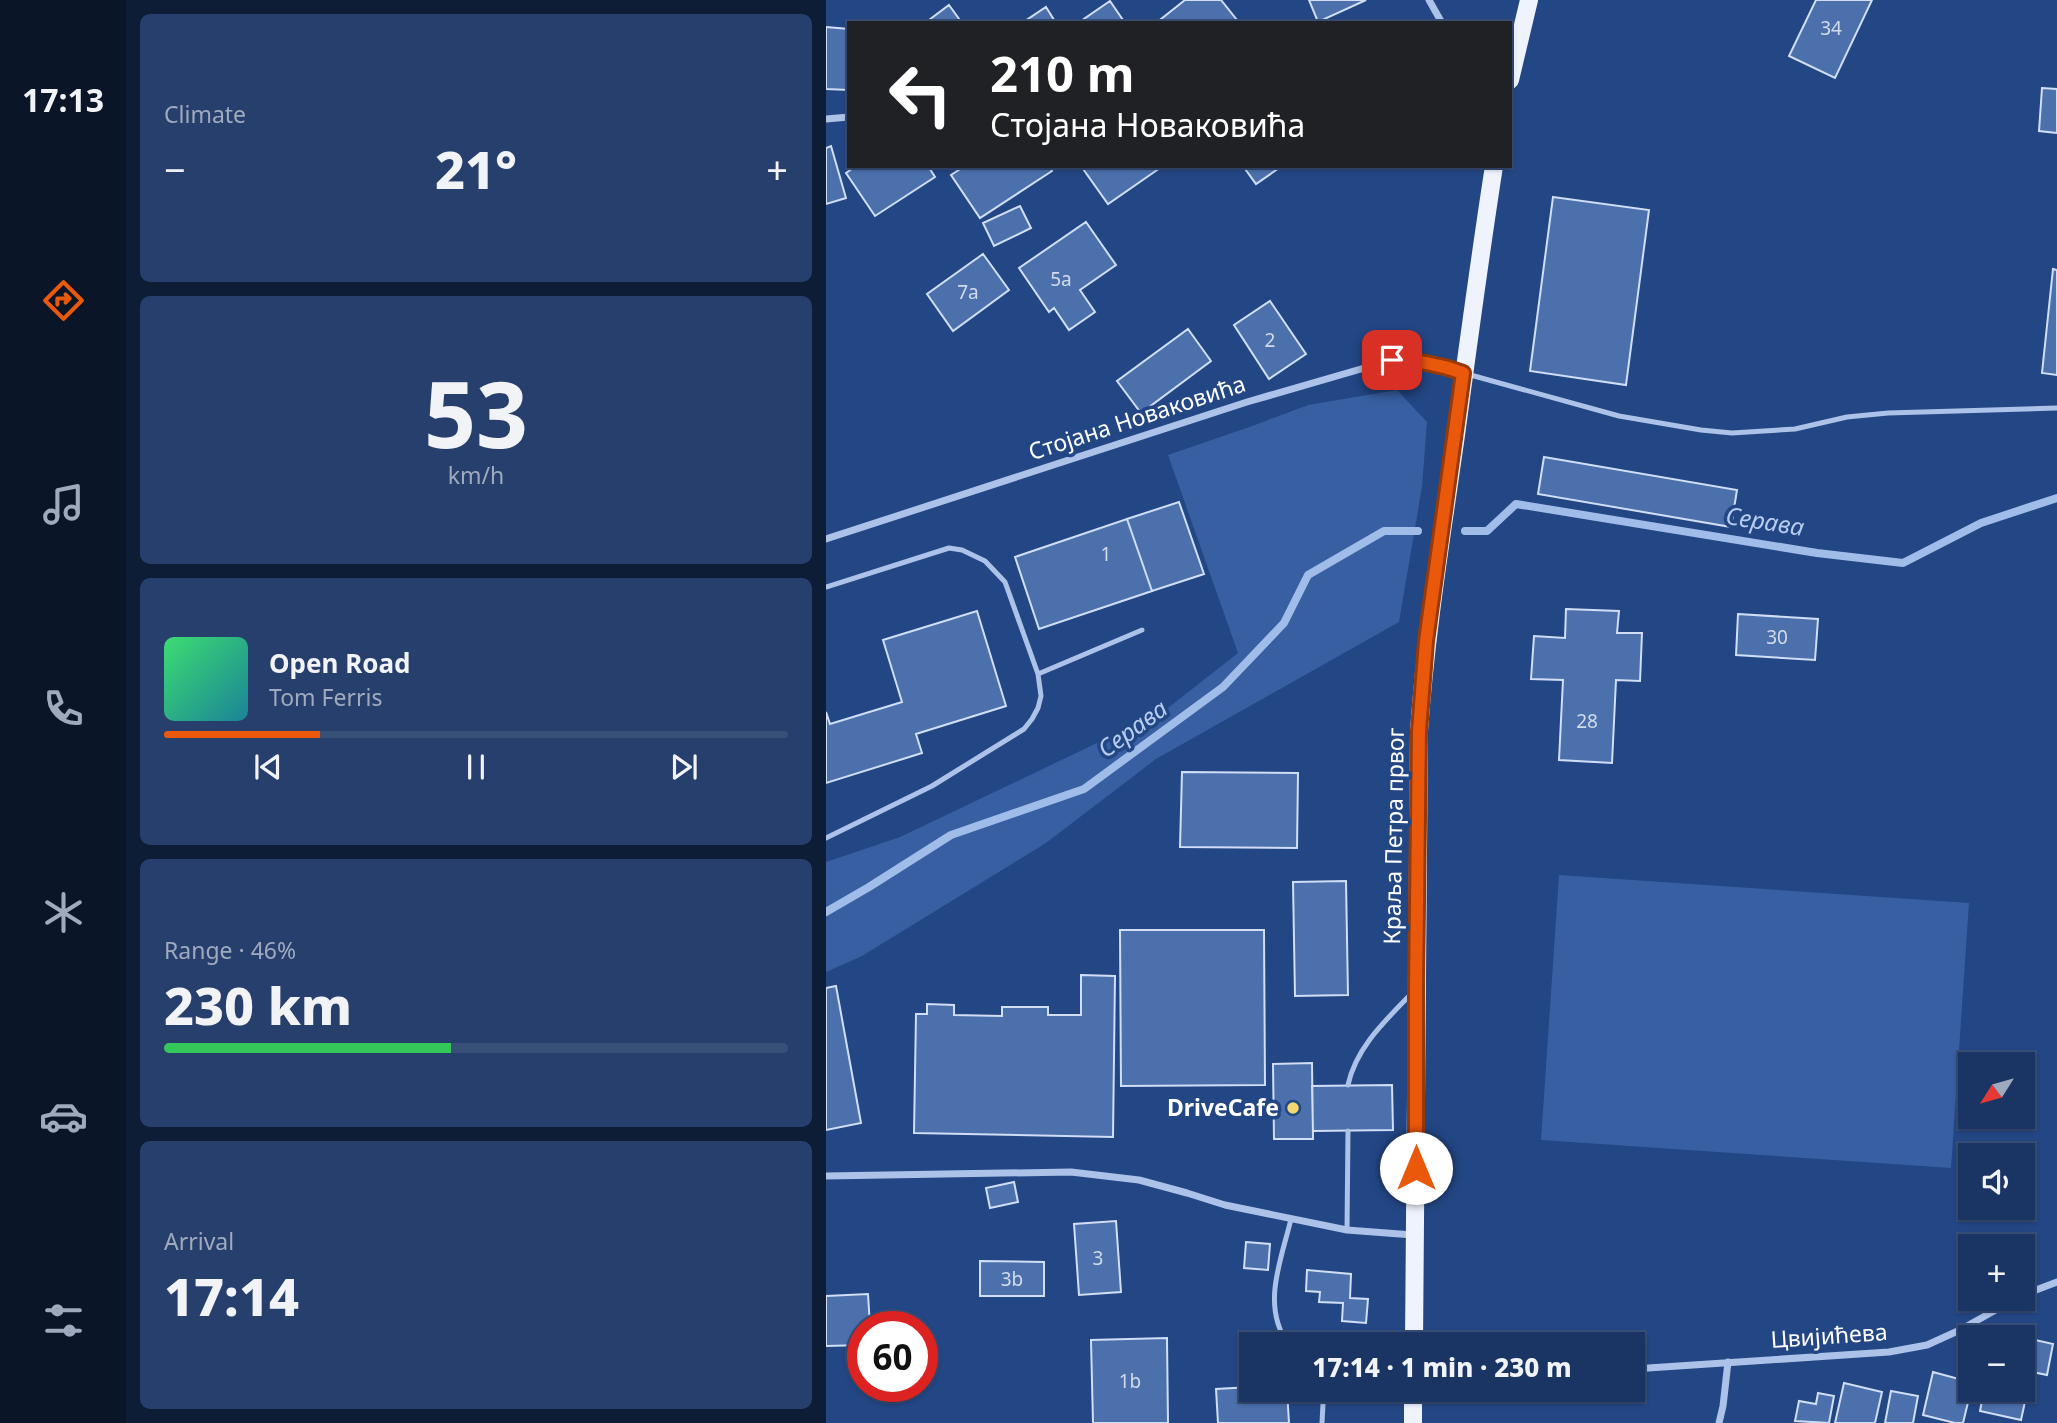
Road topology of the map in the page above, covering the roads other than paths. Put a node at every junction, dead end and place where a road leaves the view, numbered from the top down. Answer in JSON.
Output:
{"nodes":[{"id":1,"x":1429,"y":0,"type":"edge"},
{"id":2,"x":1529,"y":0,"type":"edge"},
{"id":3,"x":1441,"y":21,"type":"edge"},
{"id":4,"x":1513,"y":53,"type":"edge"},
{"id":5,"x":847,"y":117,"type":"edge"},
{"id":6,"x":826,"y":119,"type":"edge"},
{"id":7,"x":1494,"y":168,"type":"edge"},
{"id":8,"x":1463,"y":373,"type":"junction"},
{"id":9,"x":2057,"y":408,"type":"edge"},
{"id":10,"x":826,"y":539,"type":"edge"},
{"id":11,"x":826,"y":587,"type":"edge"},
{"id":12,"x":1142,"y":630,"type":"dead end"},
{"id":13,"x":1038,"y":674,"type":"junction"},
{"id":14,"x":826,"y":838,"type":"edge"},
{"id":15,"x":1416,"y":988,"type":"junction"},
{"id":16,"x":1348,"y":1085,"type":"dead end"},
{"id":17,"x":1348,"y":1131,"type":"dead end"},
{"id":18,"x":826,"y":1176,"type":"edge"},
{"id":19,"x":1291,"y":1219,"type":"junction"},
{"id":20,"x":1347,"y":1230,"type":"junction"},
{"id":21,"x":1417,"y":1235,"type":"junction"},
{"id":22,"x":2057,"y":1282,"type":"edge"},
{"id":23,"x":2035,"y":1290,"type":"edge"},
{"id":24,"x":1994,"y":1311,"type":"edge"},
{"id":25,"x":1281,"y":1332,"type":"edge"},
{"id":26,"x":1414,"y":1332,"type":"edge"},
{"id":27,"x":1728,"y":1362,"type":"junction"},
{"id":28,"x":1645,"y":1368,"type":"edge"},
{"id":29,"x":1322,"y":1402,"type":"edge"},
{"id":30,"x":1413,"y":1402,"type":"edge"},
{"id":31,"x":1322,"y":1423,"type":"edge"},
{"id":32,"x":1413,"y":1423,"type":"edge"},
{"id":33,"x":1719,"y":1423,"type":"edge"}],
"edges":[{"from":1,"to":3,"type":"street"},
{"from":2,"to":4,"type":"main road"},
{"from":5,"to":6,"type":"street"},
{"from":7,"to":8,"type":"main road","name":"Краља Петра првог"},
{"from":8,"to":9,"type":"lane"},
{"from":8,"to":10,"type":"street","name":"Стојана Новаковића"},
{"from":8,"to":15,"type":"main road","name":"Краља Петра првог"},
{"from":11,"to":13,"type":"lane"},
{"from":12,"to":13,"type":"lane"},
{"from":13,"to":14,"type":"lane"},
{"from":15,"to":16,"type":"lane"},
{"from":15,"to":21,"type":"main road","name":"Краља Петра првог"},
{"from":17,"to":20,"type":"lane"},
{"from":18,"to":19,"type":"street"},
{"from":19,"to":20,"type":"street"},
{"from":19,"to":25,"type":"lane"},
{"from":20,"to":21,"type":"street"},
{"from":21,"to":26,"type":"main road","name":"Краља Петра првог"},
{"from":22,"to":23,"type":"street"},
{"from":24,"to":27,"type":"street","name":"Цвијићева"},
{"from":27,"to":28,"type":"street","name":"Цвијићева"},
{"from":27,"to":33,"type":"street"},
{"from":29,"to":31,"type":"lane"},
{"from":30,"to":32,"type":"main road"}]}
